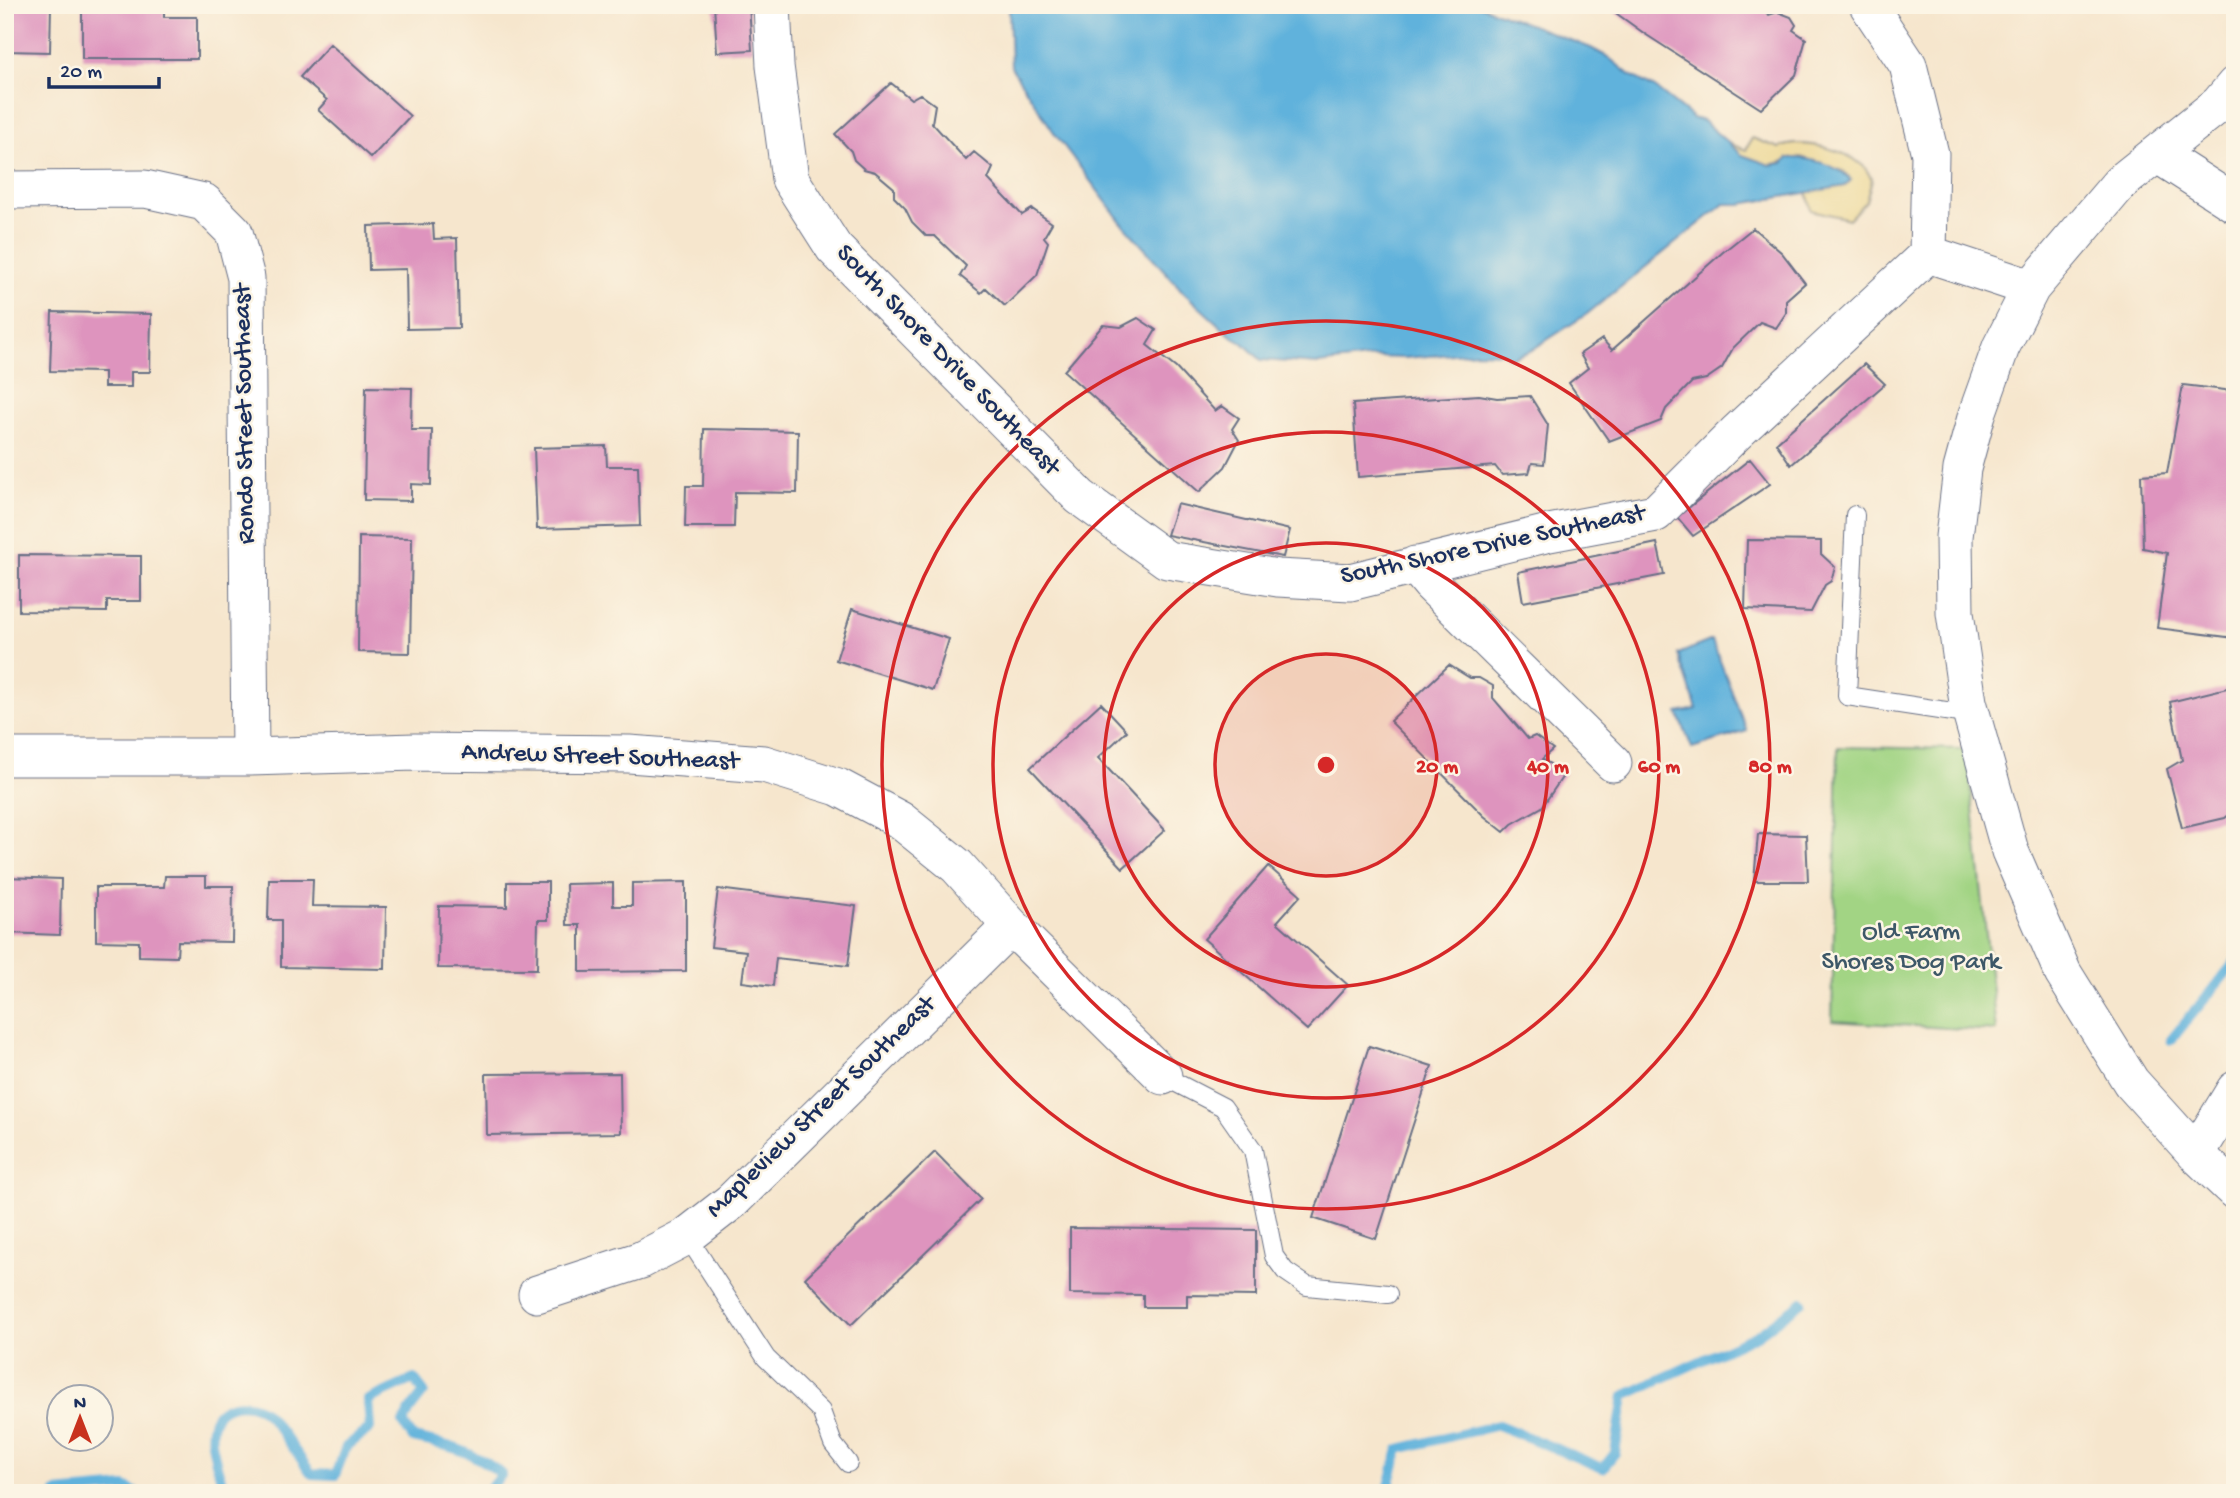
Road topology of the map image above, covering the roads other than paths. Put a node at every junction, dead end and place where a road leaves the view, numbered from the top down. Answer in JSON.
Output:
{"nodes":[{"id":1,"x":772,"y":5,"type":"edge"},
{"id":2,"x":1868,"y":5,"type":"edge"},
{"id":3,"x":2235,"y":85,"type":"edge"},
{"id":4,"x":2157,"y":153,"type":"junction"},
{"id":5,"x":5,"y":190,"type":"edge"},
{"id":6,"x":2235,"y":204,"type":"edge"},
{"id":7,"x":1928,"y":254,"type":"junction"},
{"id":8,"x":2031,"y":288,"type":"junction"},
{"id":9,"x":1855,"y":516,"type":"dead end"},
{"id":10,"x":1415,"y":565,"type":"junction"},
{"id":11,"x":1972,"y":715,"type":"junction"},
{"id":12,"x":5,"y":757,"type":"edge"},
{"id":13,"x":250,"y":757,"type":"junction"},
{"id":14,"x":1613,"y":763,"type":"dead end"},
{"id":15,"x":1011,"y":926,"type":"junction"},
{"id":16,"x":1163,"y":1076,"type":"joint"},
{"id":17,"x":2235,"y":1090,"type":"edge"},
{"id":18,"x":2196,"y":1154,"type":"junction"},
{"id":19,"x":2235,"y":1191,"type":"edge"},
{"id":20,"x":687,"y":1236,"type":"junction"},
{"id":21,"x":537,"y":1294,"type":"dead end"},
{"id":22,"x":1388,"y":1294,"type":"dead end"},
{"id":23,"x":848,"y":1463,"type":"dead end"}],
"edges":[{"from":1,"to":10,"type":"street","name":"South Shore Drive Southeast"},
{"from":2,"to":7,"type":"street"},
{"from":3,"to":4,"type":"street"},
{"from":4,"to":6,"type":"street"},
{"from":4,"to":8,"type":"street"},
{"from":5,"to":13,"type":"street","name":"Rondo Street Southeast"},
{"from":7,"to":8,"type":"street"},
{"from":7,"to":10,"type":"street","name":"South Shore Drive Southeast"},
{"from":8,"to":11,"type":"street"},
{"from":9,"to":11,"type":"lane"},
{"from":10,"to":14,"type":"street"},
{"from":11,"to":18,"type":"street"},
{"from":12,"to":13,"type":"street","name":"Andrew Street Southeast"},
{"from":13,"to":15,"type":"street","name":"Andrew Street Southeast"},
{"from":15,"to":16,"type":"street","name":"Andrew Street Southeast"},
{"from":15,"to":20,"type":"street","name":"Mapleview Street Southeast"},
{"from":16,"to":22,"type":"lane"},
{"from":17,"to":18,"type":"street"},
{"from":18,"to":19,"type":"street"},
{"from":20,"to":21,"type":"street","name":"Mapleview Street Southeast"},
{"from":20,"to":23,"type":"lane"}]}
